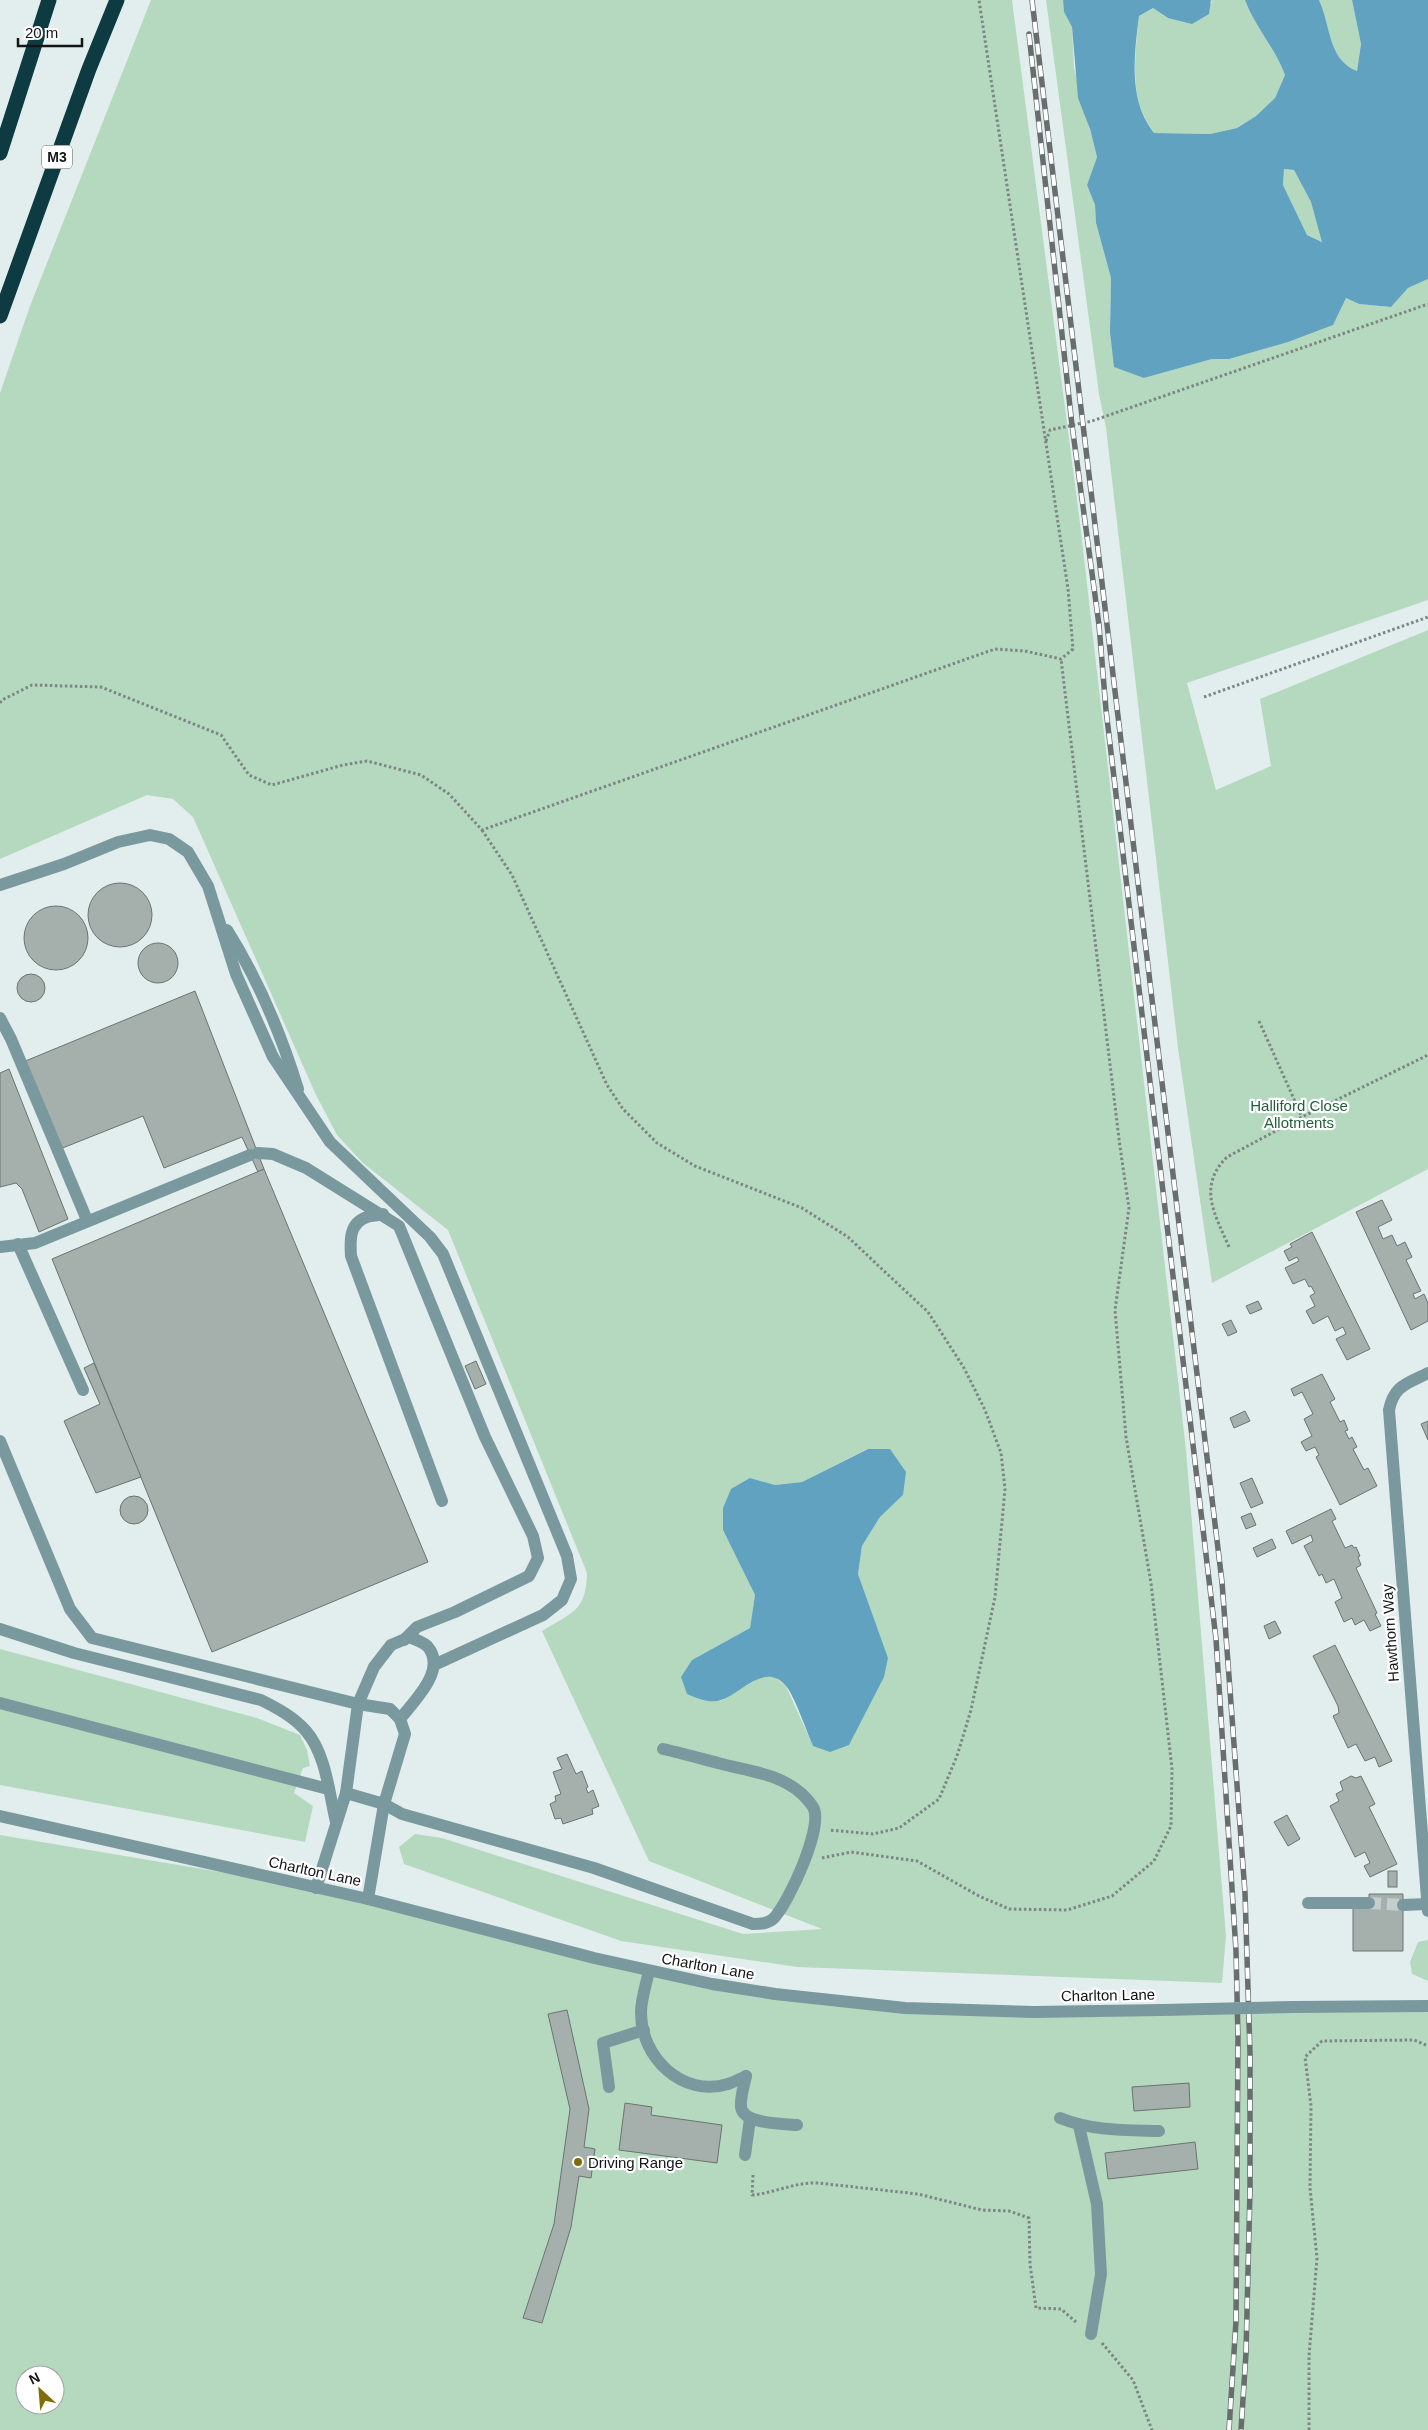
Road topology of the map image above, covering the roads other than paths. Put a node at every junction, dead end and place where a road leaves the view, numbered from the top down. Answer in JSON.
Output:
{"nodes":[{"id":1,"x":48,"y":0,"type":"edge"},
{"id":2,"x":117,"y":0,"type":"edge"},
{"id":3,"x":0,"y":153,"type":"edge"},
{"id":4,"x":0,"y":316,"type":"edge"},
{"id":5,"x":0,"y":885,"type":"edge"},
{"id":6,"x":0,"y":1018,"type":"edge"},
{"id":7,"x":392,"y":1203,"type":"junction"},
{"id":8,"x":382,"y":1215,"type":"junction"},
{"id":9,"x":87,"y":1220,"type":"junction"},
{"id":10,"x":18,"y":1244,"type":"junction"},
{"id":11,"x":0,"y":1246,"type":"edge"},
{"id":12,"x":1428,"y":1373,"type":"edge"},
{"id":13,"x":83,"y":1390,"type":"dead end"},
{"id":14,"x":0,"y":1441,"type":"edge"},
{"id":15,"x":442,"y":1501,"type":"dead end"},
{"id":16,"x":0,"y":1629,"type":"edge"},
{"id":17,"x":404,"y":1640,"type":"junction"},
{"id":18,"x":434,"y":1665,"type":"junction"},
{"id":19,"x":0,"y":1703,"type":"edge"},
{"id":20,"x":358,"y":1704,"type":"junction"},
{"id":21,"x":400,"y":1719,"type":"junction"},
{"id":22,"x":662,"y":1749,"type":"dead end"},
{"id":23,"x":328,"y":1789,"type":"junction"},
{"id":24,"x":346,"y":1793,"type":"junction"},
{"id":25,"x":384,"y":1804,"type":"junction"},
{"id":26,"x":0,"y":1816,"type":"edge"},
{"id":27,"x":336,"y":1823,"type":"junction"},
{"id":28,"x":316,"y":1888,"type":"junction"},
{"id":29,"x":368,"y":1899,"type":"junction"},
{"id":30,"x":1308,"y":1902,"type":"dead end"},
{"id":31,"x":1369,"y":1903,"type":"tunnel mouth"},
{"id":32,"x":1403,"y":1905,"type":"tunnel mouth"},
{"id":33,"x":1427,"y":1908,"type":"edge"},
{"id":34,"x":649,"y":1971,"type":"junction"},
{"id":35,"x":1428,"y":2006,"type":"edge"},
{"id":36,"x":644,"y":2030,"type":"junction"},
{"id":37,"x":609,"y":2087,"type":"dead end"},
{"id":38,"x":1060,"y":2118,"type":"dead end"},
{"id":39,"x":750,"y":2119,"type":"junction"},
{"id":40,"x":796,"y":2126,"type":"dead end"},
{"id":41,"x":1079,"y":2126,"type":"junction"},
{"id":42,"x":1159,"y":2131,"type":"dead end"},
{"id":43,"x":745,"y":2155,"type":"dead end"},
{"id":44,"x":1091,"y":2334,"type":"road end"}],
"edges":[{"from":1,"to":3,"type":"highway"},
{"from":2,"to":4,"type":"highway","number":"M3"},
{"from":5,"to":7,"type":"street"},
{"from":6,"to":9,"type":"street"},
{"from":7,"to":8,"type":"street"},
{"from":7,"to":18,"type":"street"},
{"from":8,"to":9,"type":"street"},
{"from":8,"to":15,"type":"street"},
{"from":8,"to":17,"type":"street"},
{"from":9,"to":10,"type":"street"},
{"from":10,"to":11,"type":"street"},
{"from":10,"to":13,"type":"street"},
{"from":12,"to":33,"type":"street","name":"Hawthorn Way"},
{"from":14,"to":20,"type":"street"},
{"from":16,"to":23,"type":"street"},
{"from":17,"to":18,"type":"street"},
{"from":17,"to":20,"type":"street"},
{"from":18,"to":21,"type":"street"},
{"from":19,"to":23,"type":"street"},
{"from":20,"to":21,"type":"street"},
{"from":20,"to":24,"type":"street"},
{"from":21,"to":25,"type":"street"},
{"from":22,"to":25,"type":"street"},
{"from":23,"to":27,"type":"street"},
{"from":24,"to":25,"type":"street"},
{"from":24,"to":27,"type":"street"},
{"from":25,"to":29,"type":"street"},
{"from":26,"to":28,"type":"street","name":"Charlton Lane"},
{"from":27,"to":28,"type":"street"},
{"from":28,"to":29,"type":"street","name":"Charlton Lane"},
{"from":29,"to":34,"type":"street","name":"Charlton Lane"},
{"from":30,"to":31,"type":"street"},
{"from":32,"to":33,"type":"street"},
{"from":34,"to":35,"type":"street","name":"Charlton Lane","bridge":true},
{"from":34,"to":36,"type":"street"},
{"from":36,"to":37,"type":"street"},
{"from":36,"to":39,"type":"street"},
{"from":38,"to":41,"type":"street"},
{"from":39,"to":40,"type":"street"},
{"from":39,"to":43,"type":"street"},
{"from":41,"to":42,"type":"street"},
{"from":41,"to":44,"type":"street"}]}
